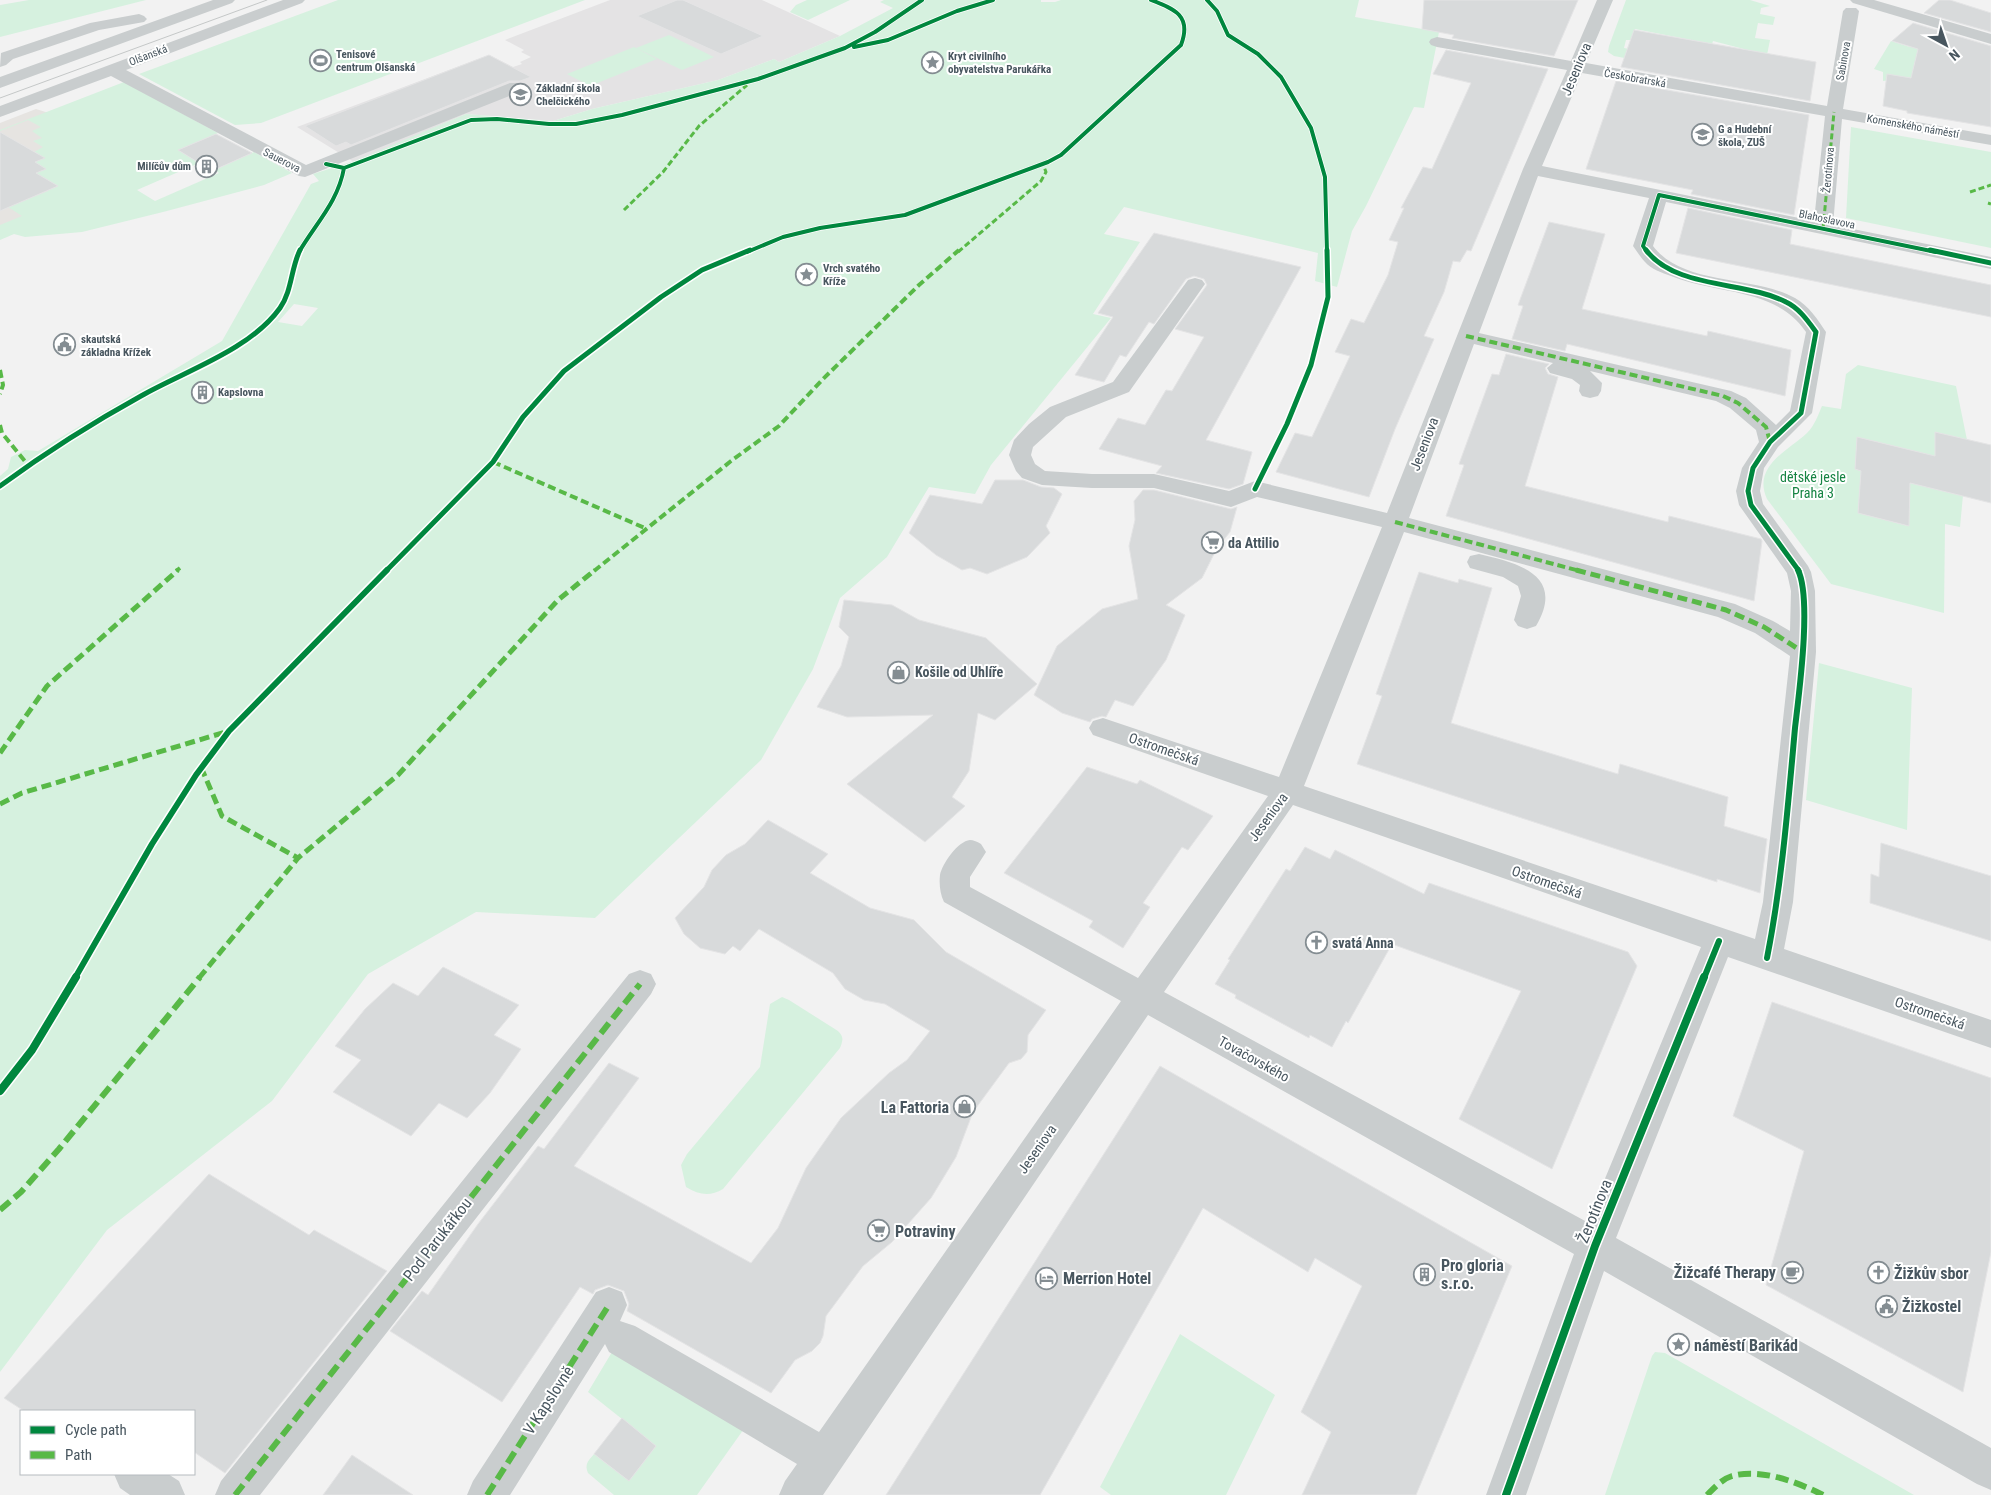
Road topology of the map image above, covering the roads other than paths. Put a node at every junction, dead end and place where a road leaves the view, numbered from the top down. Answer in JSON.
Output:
{"nodes":[{"id":1,"x":227,"y":0,"type":"edge"},
{"id":2,"x":297,"y":0,"type":"edge"},
{"id":3,"x":1605,"y":0,"type":"edge"},
{"id":4,"x":1855,"y":5,"type":"edge"},
{"id":5,"x":200,"y":10,"type":"junction"},
{"id":6,"x":1991,"y":40,"type":"edge"},
{"id":7,"x":1437,"y":42,"type":"dead end"},
{"id":8,"x":0,"y":62,"type":"edge"},
{"id":9,"x":1577,"y":68,"type":"junction"},
{"id":10,"x":111,"y":69,"type":"junction"},
{"id":11,"x":0,"y":83,"type":"edge"},
{"id":12,"x":516,"y":87,"type":"dead end"},
{"id":13,"x":0,"y":112,"type":"edge"},
{"id":14,"x":1834,"y":112,"type":"junction"},
{"id":15,"x":1909,"y":125,"type":"junction"},
{"id":16,"x":1991,"y":140,"type":"edge"},
{"id":17,"x":1907,"y":144,"type":"dead end"},
{"id":18,"x":1532,"y":169,"type":"junction"},
{"id":19,"x":1658,"y":195,"type":"junction"},
{"id":20,"x":1823,"y":229,"type":"junction"},
{"id":21,"x":1991,"y":263,"type":"edge"},
{"id":22,"x":1195,"y":284,"type":"dead end"},
{"id":23,"x":1464,"y":340,"type":"junction"},
{"id":24,"x":1590,"y":391,"type":"dead end"},
{"id":25,"x":1770,"y":442,"type":"junction"},
{"id":26,"x":1393,"y":530,"type":"junction"},
{"id":27,"x":1527,"y":620,"type":"dead end"},
{"id":28,"x":1803,"y":652,"type":"junction"},
{"id":29,"x":1104,"y":728,"type":"dead end"},
{"id":30,"x":1287,"y":792,"type":"junction"},
{"id":31,"x":971,"y":852,"type":"dead end"},
{"id":32,"x":1719,"y":941,"type":"junction"},
{"id":33,"x":1767,"y":958,"type":"junction"},
{"id":34,"x":640,"y":984,"type":"dead end"},
{"id":35,"x":1142,"y":997,"type":"junction"},
{"id":36,"x":1991,"y":1034,"type":"edge"},
{"id":37,"x":1595,"y":1246,"type":"junction"},
{"id":38,"x":609,"y":1305,"type":"dead end"},
{"id":39,"x":622,"y":1339,"type":"dead end"},
{"id":40,"x":825,"y":1458,"type":"junction"},
{"id":41,"x":1991,"y":1470,"type":"edge"},
{"id":42,"x":136,"y":1475,"type":"edge"},
{"id":43,"x":166,"y":1495,"type":"edge"},
{"id":44,"x":235,"y":1495,"type":"edge"},
{"id":45,"x":487,"y":1495,"type":"edge"},
{"id":46,"x":799,"y":1495,"type":"edge"},
{"id":47,"x":1506,"y":1495,"type":"edge"}],
"edges":[{"from":1,"to":5,"type":"street","name":"Olšanská"},
{"from":2,"to":10,"type":"street","name":"Olšanská"},
{"from":3,"to":9,"type":"street","name":"Jeseniova"},
{"from":4,"to":6,"type":"street"},
{"from":4,"to":14,"type":"street","name":"Sabinova"},
{"from":5,"to":8,"type":"street"},
{"from":5,"to":11,"type":"street","name":"Olšanská"},
{"from":7,"to":9,"type":"street","name":"Českobratrská"},
{"from":9,"to":14,"type":"street","name":"Českobratrská"},
{"from":9,"to":18,"type":"street","name":"Jeseniova"},
{"from":10,"to":12,"type":"street","name":"Sauerova"},
{"from":10,"to":13,"type":"street","name":"Olšanská"},
{"from":14,"to":15,"type":"street","name":"Komenského náměstí"},
{"from":14,"to":20,"type":"street","name":"Žerotínova"},
{"from":15,"to":16,"type":"street","name":"Komenského náměstí"},
{"from":15,"to":17,"type":"street"},
{"from":18,"to":19,"type":"street","name":"Blahoslavova"},
{"from":18,"to":23,"type":"street","name":"Jeseniova"},
{"from":19,"to":20,"type":"street","name":"Blahoslavova"},
{"from":19,"to":25,"type":"street"},
{"from":20,"to":21,"type":"street","name":"Blahoslavova"},
{"from":22,"to":26,"type":"street"},
{"from":23,"to":24,"type":"street"},
{"from":23,"to":25,"type":"street"},
{"from":23,"to":26,"type":"street","name":"Jeseniova"},
{"from":25,"to":28,"type":"street"},
{"from":26,"to":27,"type":"street"},
{"from":26,"to":28,"type":"street"},
{"from":26,"to":30,"type":"street","name":"Jeseniova"},
{"from":28,"to":33,"type":"street"},
{"from":29,"to":30,"type":"street","name":"Ostromečská"},
{"from":30,"to":32,"type":"street","name":"Ostromečská"},
{"from":30,"to":35,"type":"street","name":"Jeseniova"},
{"from":31,"to":35,"type":"street","name":"Tovačovského"},
{"from":32,"to":33,"type":"street","name":"Ostromečská"},
{"from":32,"to":37,"type":"street","name":"Žerotínova"},
{"from":33,"to":36,"type":"street","name":"Ostromečská"},
{"from":34,"to":44,"type":"street","name":"Pod Parukářkou"},
{"from":35,"to":37,"type":"street","name":"Tovačovského"},
{"from":35,"to":40,"type":"street","name":"Jeseniova"},
{"from":37,"to":41,"type":"street"},
{"from":37,"to":47,"type":"street","name":"Žerotínova"},
{"from":38,"to":45,"type":"street","name":"V Kapslovně"},
{"from":39,"to":40,"type":"street"},
{"from":40,"to":46,"type":"street","name":"Jeseniova"},
{"from":42,"to":43,"type":"street"}]}
